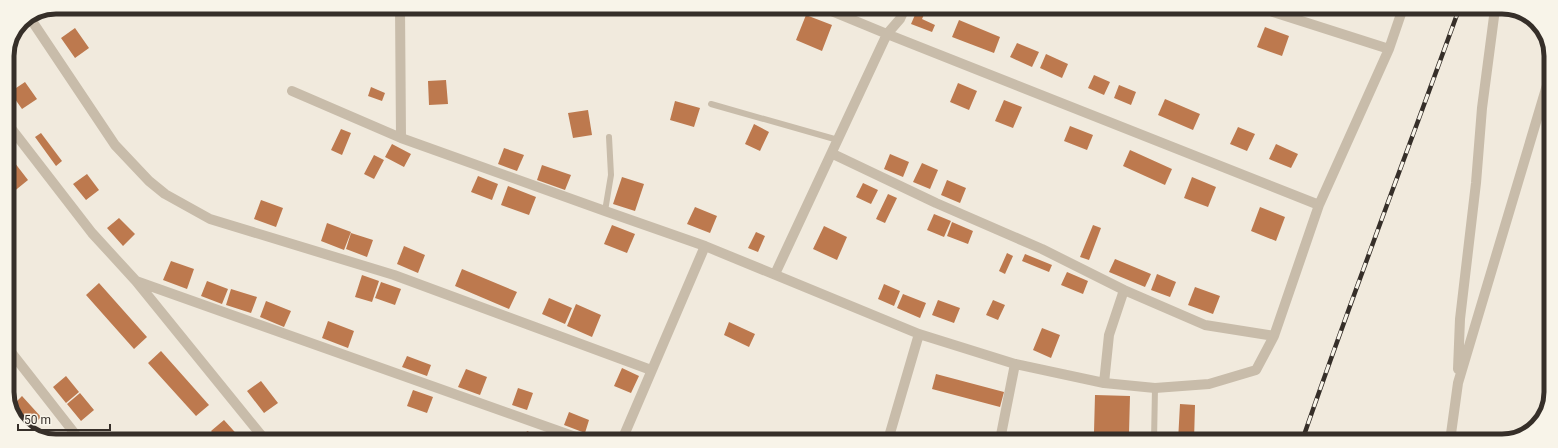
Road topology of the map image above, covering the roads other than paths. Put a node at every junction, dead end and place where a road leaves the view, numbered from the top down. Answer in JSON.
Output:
{"nodes":[{"id":1,"x":400,"y":14,"type":"edge"},
{"id":2,"x":839,"y":14,"type":"edge"},
{"id":3,"x":902,"y":14,"type":"edge"},
{"id":4,"x":1292,"y":14,"type":"edge"},
{"id":5,"x":1401,"y":14,"type":"edge"},
{"id":6,"x":1494,"y":14,"type":"edge"},
{"id":7,"x":32,"y":21,"type":"edge"},
{"id":8,"x":887,"y":34,"type":"junction"},
{"id":9,"x":1388,"y":49,"type":"junction"},
{"id":10,"x":292,"y":91,"type":"dead end"},
{"id":11,"x":1544,"y":95,"type":"edge"},
{"id":12,"x":710,"y":104,"type":"dead end"},
{"id":13,"x":14,"y":132,"type":"edge"},
{"id":14,"x":609,"y":137,"type":"dead end"},
{"id":15,"x":401,"y":138,"type":"junction"},
{"id":16,"x":838,"y":140,"type":"junction"},
{"id":17,"x":832,"y":154,"type":"junction"},
{"id":18,"x":1319,"y":204,"type":"junction"},
{"id":19,"x":605,"y":211,"type":"junction"},
{"id":20,"x":706,"y":246,"type":"junction"},
{"id":21,"x":775,"y":274,"type":"junction"},
{"id":22,"x":136,"y":281,"type":"junction"},
{"id":23,"x":1124,"y":290,"type":"junction"},
{"id":24,"x":919,"y":334,"type":"junction"},
{"id":25,"x":1274,"y":336,"type":"junction"},
{"id":26,"x":14,"y":356,"type":"edge"},
{"id":27,"x":1015,"y":364,"type":"junction"},
{"id":28,"x":651,"y":370,"type":"junction"},
{"id":29,"x":1104,"y":383,"type":"junction"},
{"id":30,"x":1458,"y":383,"type":"junction"},
{"id":31,"x":1155,"y":388,"type":"junction"},
{"id":32,"x":75,"y":434,"type":"edge"},
{"id":33,"x":260,"y":434,"type":"edge"},
{"id":34,"x":567,"y":434,"type":"edge"},
{"id":35,"x":624,"y":434,"type":"edge"},
{"id":36,"x":890,"y":434,"type":"edge"},
{"id":37,"x":1001,"y":434,"type":"edge"},
{"id":38,"x":1154,"y":434,"type":"edge"},
{"id":39,"x":1451,"y":434,"type":"edge"}],
"edges":[{"from":1,"to":15,"type":"street"},
{"from":2,"to":8,"type":"street"},
{"from":3,"to":8,"type":"street"},
{"from":4,"to":9,"type":"street"},
{"from":5,"to":9,"type":"street"},
{"from":6,"to":30,"type":"street"},
{"from":7,"to":28,"type":"street"},
{"from":8,"to":16,"type":"street"},
{"from":8,"to":18,"type":"street"},
{"from":9,"to":18,"type":"street"},
{"from":10,"to":15,"type":"street"},
{"from":11,"to":30,"type":"street"},
{"from":12,"to":16,"type":"lane"},
{"from":13,"to":22,"type":"street"},
{"from":14,"to":19,"type":"lane"},
{"from":15,"to":19,"type":"street"},
{"from":16,"to":17,"type":"street"},
{"from":17,"to":21,"type":"street"},
{"from":17,"to":23,"type":"street"},
{"from":18,"to":25,"type":"street"},
{"from":19,"to":20,"type":"street"},
{"from":20,"to":21,"type":"street"},
{"from":20,"to":28,"type":"street"},
{"from":21,"to":24,"type":"street"},
{"from":22,"to":33,"type":"street"},
{"from":22,"to":34,"type":"street"},
{"from":23,"to":25,"type":"street"},
{"from":23,"to":29,"type":"street"},
{"from":24,"to":27,"type":"street"},
{"from":24,"to":36,"type":"street"},
{"from":25,"to":31,"type":"street"},
{"from":26,"to":32,"type":"street"},
{"from":27,"to":29,"type":"street"},
{"from":27,"to":37,"type":"street"},
{"from":28,"to":35,"type":"street"},
{"from":29,"to":31,"type":"street"},
{"from":30,"to":39,"type":"street"},
{"from":31,"to":38,"type":"lane"}]}
